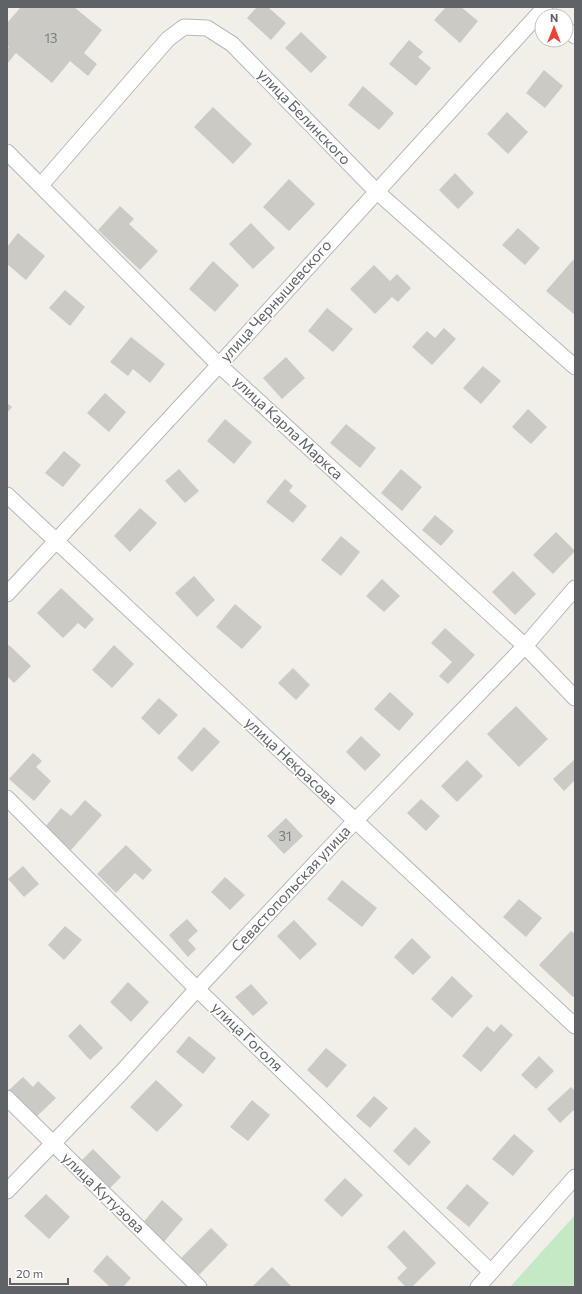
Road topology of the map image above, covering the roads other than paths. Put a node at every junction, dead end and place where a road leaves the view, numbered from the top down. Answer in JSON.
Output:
{"nodes":[{"id":1,"x":534,"y":21,"type":"edge"},
{"id":2,"x":7,"y":152,"type":"edge"},
{"id":3,"x":41,"y":185,"type":"junction"},
{"id":4,"x":376,"y":191,"type":"junction"},
{"id":5,"x":219,"y":365,"type":"junction"},
{"id":6,"x":575,"y":367,"type":"edge"},
{"id":7,"x":7,"y":495,"type":"edge"},
{"id":8,"x":55,"y":541,"type":"junction"},
{"id":9,"x":575,"y":588,"type":"edge"},
{"id":10,"x":7,"y":594,"type":"edge"},
{"id":11,"x":525,"y":646,"type":"junction"},
{"id":12,"x":575,"y":698,"type":"edge"},
{"id":13,"x":7,"y":798,"type":"edge"},
{"id":14,"x":355,"y":821,"type":"junction"},
{"id":15,"x":197,"y":989,"type":"junction"},
{"id":16,"x":575,"y":1026,"type":"edge"},
{"id":17,"x":7,"y":1098,"type":"edge"},
{"id":18,"x":54,"y":1144,"type":"junction"},
{"id":19,"x":575,"y":1177,"type":"edge"},
{"id":20,"x":7,"y":1191,"type":"edge"},
{"id":21,"x":491,"y":1272,"type":"junction"},
{"id":22,"x":200,"y":1287,"type":"edge"},
{"id":23,"x":478,"y":1287,"type":"edge"}],
"edges":[{"from":1,"to":4,"type":"street","name":"улица Чернышевского"},
{"from":2,"to":3,"type":"street","name":"улица Карла Маркса"},
{"from":3,"to":4,"type":"street","name":"улица Белинского"},
{"from":3,"to":5,"type":"street","name":"улица Карла Маркса"},
{"from":4,"to":5,"type":"street","name":"улица Чернышевского"},
{"from":4,"to":6,"type":"street","name":"улица Белинского"},
{"from":5,"to":8,"type":"street","name":"улица Чернышевского"},
{"from":5,"to":11,"type":"street","name":"улица Карла Маркса"},
{"from":7,"to":8,"type":"street","name":"улица Некрасова"},
{"from":8,"to":10,"type":"street","name":"улица Чернышевского"},
{"from":8,"to":14,"type":"street","name":"улица Некрасова"},
{"from":9,"to":11,"type":"street","name":"Севастопольская улица"},
{"from":11,"to":12,"type":"street","name":"улица Карла Маркса"},
{"from":11,"to":14,"type":"street","name":"Севастопольская улица"},
{"from":13,"to":15,"type":"street","name":"улица Гоголя"},
{"from":14,"to":15,"type":"street","name":"Севастопольская улица"},
{"from":14,"to":16,"type":"street","name":"улица Некрасова"},
{"from":15,"to":18,"type":"street","name":"Севастопольская улица"},
{"from":15,"to":21,"type":"street","name":"улица Гоголя"},
{"from":17,"to":18,"type":"street","name":"улица Кутузова"},
{"from":18,"to":20,"type":"street","name":"Севастопольская улица"},
{"from":18,"to":22,"type":"street","name":"улица Кутузова"},
{"from":19,"to":21,"type":"street"},
{"from":21,"to":23,"type":"street"}]}
